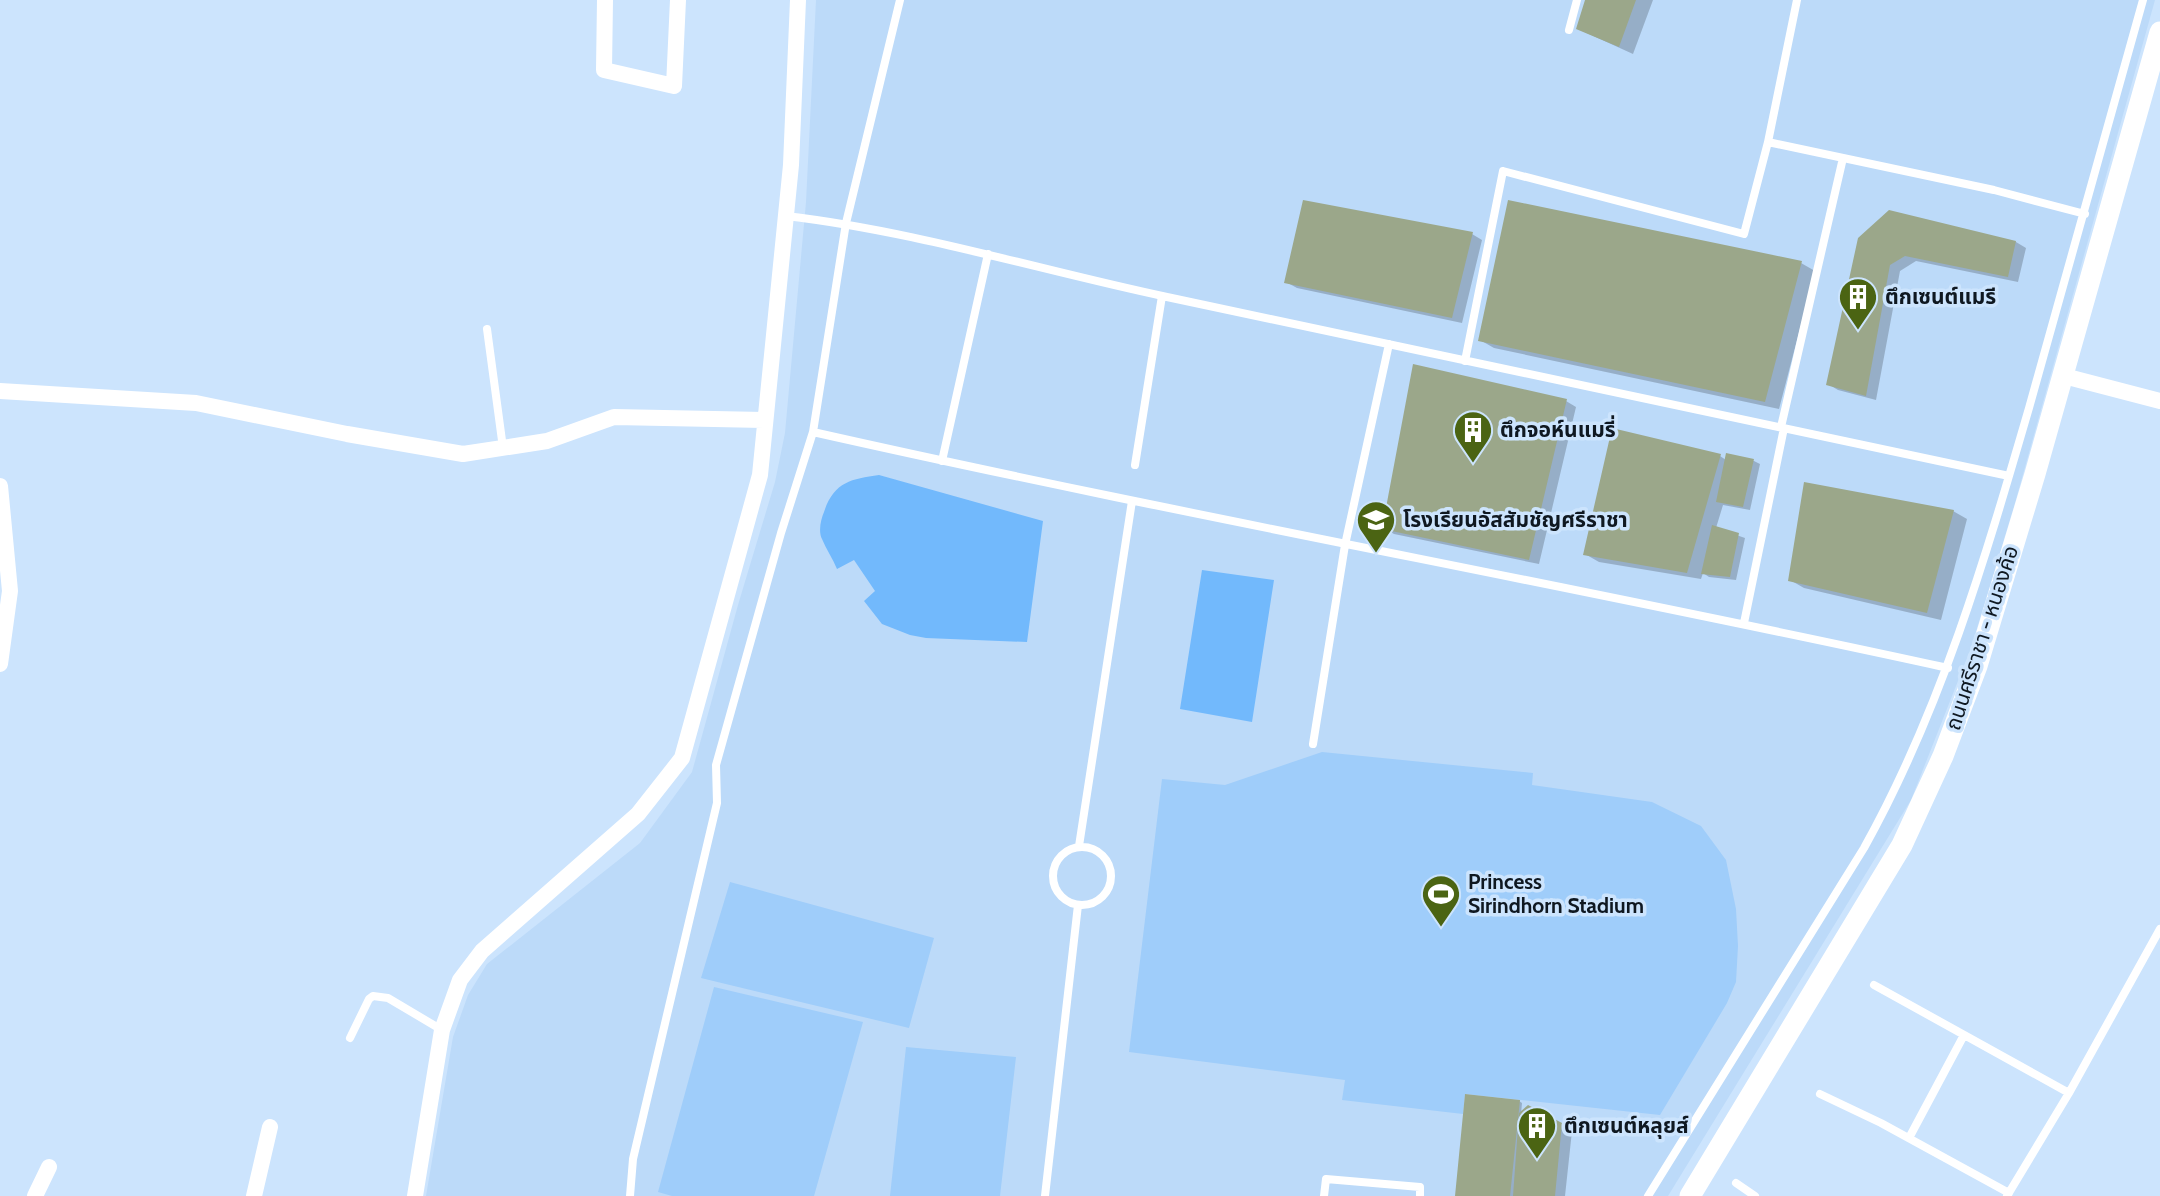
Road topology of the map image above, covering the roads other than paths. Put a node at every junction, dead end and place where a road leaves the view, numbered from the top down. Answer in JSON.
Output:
{"nodes":[{"id":1,"x":605,"y":0,"type":"edge"},
{"id":2,"x":678,"y":0,"type":"edge"},
{"id":3,"x":798,"y":0,"type":"edge"},
{"id":4,"x":900,"y":0,"type":"edge"},
{"id":5,"x":1577,"y":0,"type":"edge"},
{"id":6,"x":1797,"y":0,"type":"edge"},
{"id":7,"x":2143,"y":0,"type":"edge"},
{"id":8,"x":1569,"y":30,"type":"dead end"},
{"id":9,"x":2160,"y":32,"type":"edge"},
{"id":10,"x":1769,"y":142,"type":"junction"},
{"id":11,"x":1843,"y":158,"type":"junction"},
{"id":12,"x":2085,"y":214,"type":"junction"},
{"id":13,"x":786,"y":216,"type":"junction"},
{"id":14,"x":846,"y":223,"type":"junction"},
{"id":15,"x":988,"y":254,"type":"junction"},
{"id":16,"x":1162,"y":296,"type":"junction"},
{"id":17,"x":487,"y":329,"type":"dead end"},
{"id":18,"x":1390,"y":344,"type":"junction"},
{"id":19,"x":1465,"y":361,"type":"junction"},
{"id":20,"x":2064,"y":376,"type":"junction"},
{"id":21,"x":0,"y":391,"type":"edge"},
{"id":22,"x":2160,"y":401,"type":"edge"},
{"id":23,"x":765,"y":420,"type":"junction"},
{"id":24,"x":1783,"y":427,"type":"junction"},
{"id":25,"x":813,"y":432,"type":"junction"},
{"id":26,"x":503,"y":448,"type":"junction"},
{"id":27,"x":943,"y":461,"type":"junction"},
{"id":28,"x":1135,"y":466,"type":"dead end"},
{"id":29,"x":2009,"y":476,"type":"junction"},
{"id":30,"x":0,"y":486,"type":"edge"},
{"id":31,"x":1132,"y":501,"type":"junction"},
{"id":32,"x":1345,"y":545,"type":"junction"},
{"id":33,"x":5,"y":589,"type":"edge"},
{"id":34,"x":1744,"y":623,"type":"junction"},
{"id":35,"x":0,"y":664,"type":"edge"},
{"id":36,"x":1948,"y":668,"type":"junction"},
{"id":37,"x":1313,"y":744,"type":"dead end"},
{"id":38,"x":1079,"y":846,"type":"junction"},
{"id":39,"x":1078,"y":905,"type":"junction"},
{"id":40,"x":2160,"y":929,"type":"edge"},
{"id":41,"x":1874,"y":985,"type":"dead end"},
{"id":42,"x":442,"y":1030,"type":"junction"},
{"id":43,"x":1964,"y":1035,"type":"junction"},
{"id":44,"x":350,"y":1038,"type":"dead end"},
{"id":45,"x":2069,"y":1093,"type":"junction"},
{"id":46,"x":1820,"y":1094,"type":"dead end"},
{"id":47,"x":270,"y":1127,"type":"dead end"},
{"id":48,"x":1909,"y":1138,"type":"junction"},
{"id":49,"x":49,"y":1167,"type":"dead end"},
{"id":50,"x":1736,"y":1183,"type":"dead end"},
{"id":51,"x":2008,"y":1195,"type":"edge"},
{"id":52,"x":35,"y":1196,"type":"edge"},
{"id":53,"x":254,"y":1196,"type":"edge"},
{"id":54,"x":415,"y":1196,"type":"edge"},
{"id":55,"x":630,"y":1196,"type":"edge"},
{"id":56,"x":1045,"y":1196,"type":"edge"},
{"id":57,"x":1324,"y":1196,"type":"edge"},
{"id":58,"x":1420,"y":1196,"type":"edge"},
{"id":59,"x":1648,"y":1196,"type":"edge"},
{"id":60,"x":1690,"y":1196,"type":"edge"},
{"id":61,"x":1755,"y":1196,"type":"edge"}],
"edges":[{"from":1,"to":2,"type":"street"},
{"from":3,"to":13,"type":"street"},
{"from":4,"to":14,"type":"lane"},
{"from":5,"to":8,"type":"lane"},
{"from":6,"to":10,"type":"lane"},
{"from":7,"to":12,"type":"lane"},
{"from":9,"to":20,"type":"main road","name":"ถนนศรีราชา - หนองค้อ"},
{"from":10,"to":11,"type":"lane"},
{"from":10,"to":19,"type":"lane"},
{"from":11,"to":12,"type":"lane"},
{"from":11,"to":24,"type":"lane"},
{"from":12,"to":29,"type":"lane"},
{"from":13,"to":14,"type":"lane"},
{"from":13,"to":23,"type":"street"},
{"from":14,"to":15,"type":"lane"},
{"from":14,"to":25,"type":"lane"},
{"from":15,"to":16,"type":"lane"},
{"from":15,"to":27,"type":"lane"},
{"from":16,"to":18,"type":"lane"},
{"from":16,"to":28,"type":"lane"},
{"from":17,"to":26,"type":"lane"},
{"from":18,"to":19,"type":"lane"},
{"from":18,"to":32,"type":"lane"},
{"from":19,"to":24,"type":"lane"},
{"from":20,"to":22,"type":"street"},
{"from":20,"to":60,"type":"main road","name":"ถนนศรีราชา - หนองค้อ"},
{"from":21,"to":26,"type":"street"},
{"from":23,"to":26,"type":"street"},
{"from":23,"to":42,"type":"street"},
{"from":24,"to":29,"type":"lane"},
{"from":24,"to":34,"type":"lane"},
{"from":25,"to":27,"type":"lane"},
{"from":25,"to":55,"type":"lane"},
{"from":27,"to":31,"type":"lane"},
{"from":29,"to":36,"type":"lane"},
{"from":30,"to":33,"type":"street"},
{"from":31,"to":32,"type":"lane"},
{"from":31,"to":38,"type":"lane"},
{"from":32,"to":34,"type":"lane"},
{"from":32,"to":37,"type":"lane"},
{"from":33,"to":35,"type":"street"},
{"from":34,"to":36,"type":"lane"},
{"from":36,"to":59,"type":"lane"},
{"from":38,"to":39,"type":"lane"},
{"from":38,"to":39,"type":"lane"},
{"from":39,"to":56,"type":"lane"},
{"from":40,"to":45,"type":"lane"},
{"from":41,"to":43,"type":"lane"},
{"from":42,"to":44,"type":"lane"},
{"from":42,"to":54,"type":"street"},
{"from":43,"to":45,"type":"lane"},
{"from":43,"to":48,"type":"lane"},
{"from":45,"to":51,"type":"lane"},
{"from":46,"to":48,"type":"lane"},
{"from":47,"to":53,"type":"street"},
{"from":48,"to":51,"type":"lane"},
{"from":49,"to":52,"type":"street"},
{"from":50,"to":61,"type":"lane"},
{"from":57,"to":58,"type":"lane"}]}
